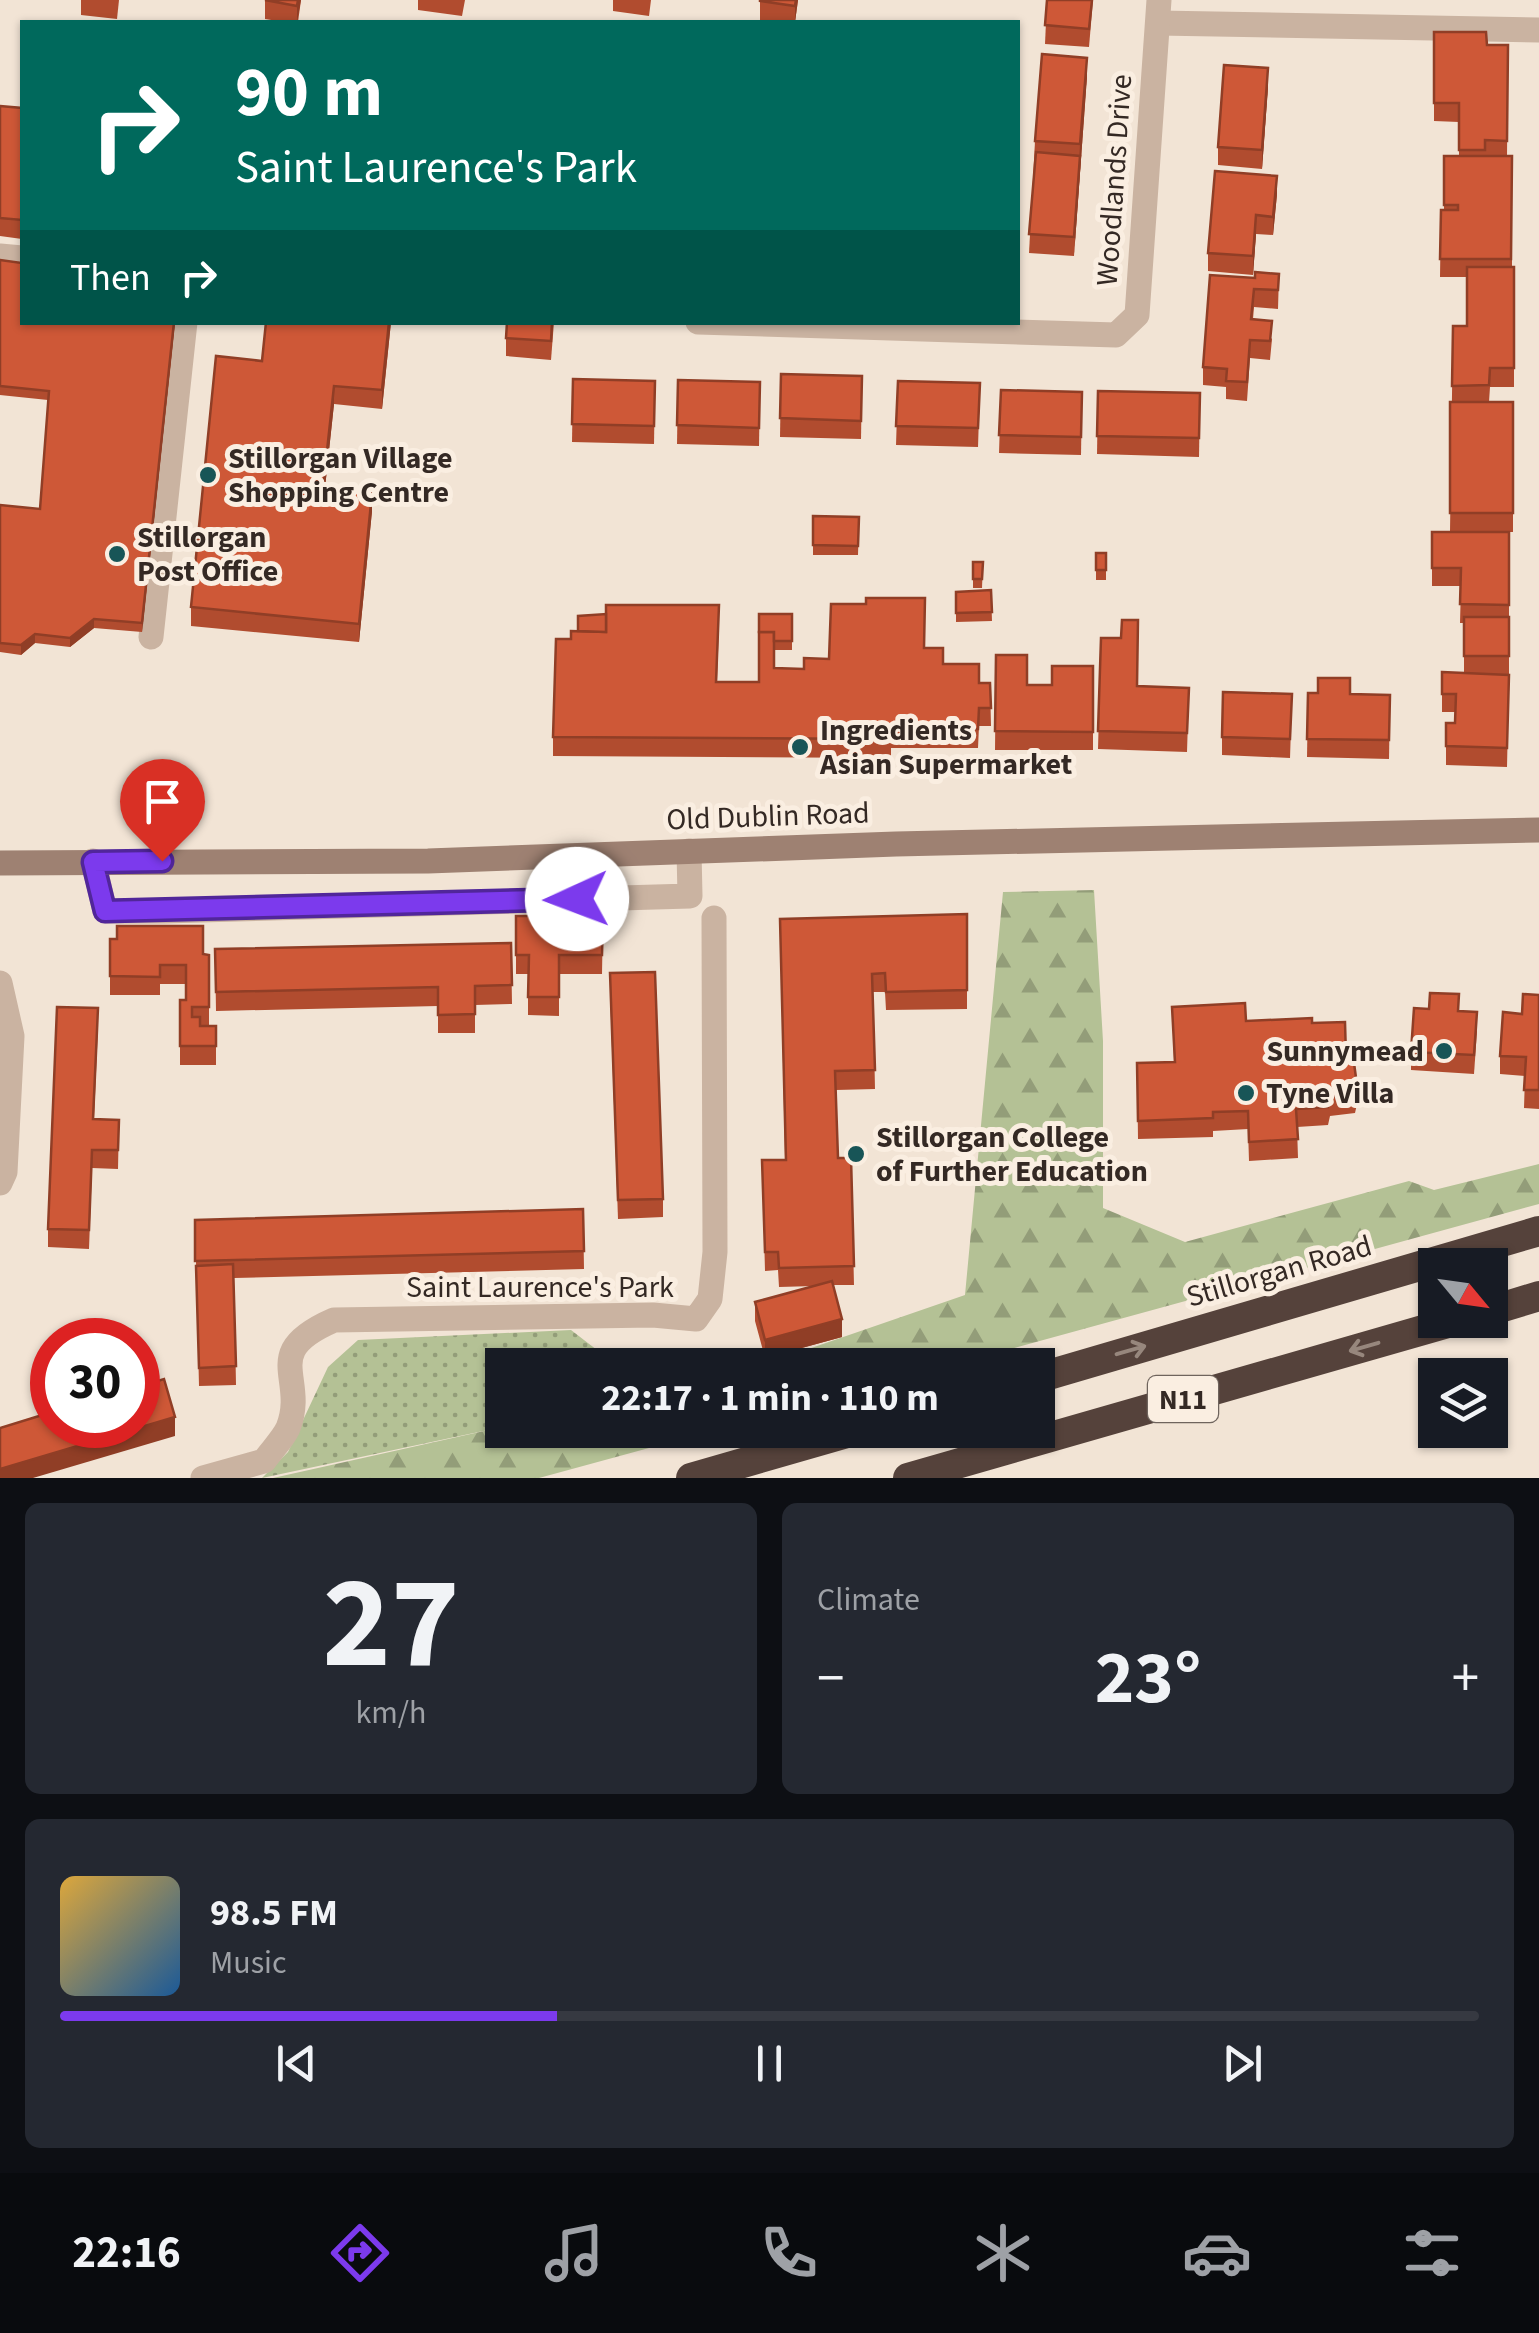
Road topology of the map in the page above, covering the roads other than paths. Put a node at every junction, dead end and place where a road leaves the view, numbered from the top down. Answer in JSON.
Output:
{"nodes":[{"id":1,"x":1158,"y":11,"type":"edge"},
{"id":2,"x":1539,"y":30,"type":"edge"},
{"id":3,"x":185,"y":325,"type":"edge"},
{"id":4,"x":794,"y":325,"type":"edge"},
{"id":5,"x":151,"y":638,"type":"dead end"},
{"id":6,"x":1539,"y":830,"type":"edge"},
{"id":7,"x":688,"y":851,"type":"junction"},
{"id":8,"x":0,"y":862,"type":"edge"},
{"id":9,"x":93,"y":862,"type":"junction"},
{"id":10,"x":714,"y":918,"type":"dead end"},
{"id":11,"x":0,"y":983,"type":"edge"},
{"id":12,"x":0,"y":1183,"type":"edge"},
{"id":13,"x":1539,"y":1231,"type":"edge"},
{"id":14,"x":1539,"y":1296,"type":"edge"},
{"id":15,"x":1508,"y":1305,"type":"edge"},
{"id":16,"x":1418,"y":1331,"type":"edge"},
{"id":17,"x":1055,"y":1373,"type":"edge"},
{"id":18,"x":795,"y":1448,"type":"edge"},
{"id":19,"x":203,"y":1478,"type":"edge"},
{"id":20,"x":692,"y":1478,"type":"edge"},
{"id":21,"x":908,"y":1478,"type":"edge"}],
"edges":[{"from":1,"to":2,"type":"street","name":"Woodlands Drive"},
{"from":1,"to":4,"type":"street","name":"Woodlands Drive"},
{"from":3,"to":5,"type":"street"},
{"from":6,"to":7,"type":"street","name":"Old Dublin Road"},
{"from":7,"to":9,"type":"street","name":"Old Dublin Road"},
{"from":7,"to":9,"type":"street"},
{"from":8,"to":9,"type":"street","name":"Old Dublin Road"},
{"from":10,"to":19,"type":"street","name":"Saint Laurence's Park"},
{"from":11,"to":12,"type":"street"},
{"from":17,"to":13,"type":"highway","name":"Stillorgan Road","number":"N11","one_way":true},
{"from":14,"to":15,"type":"highway"},
{"from":16,"to":21,"type":"highway","number":"N11","one_way":true},
{"from":18,"to":20,"type":"highway"}]}
